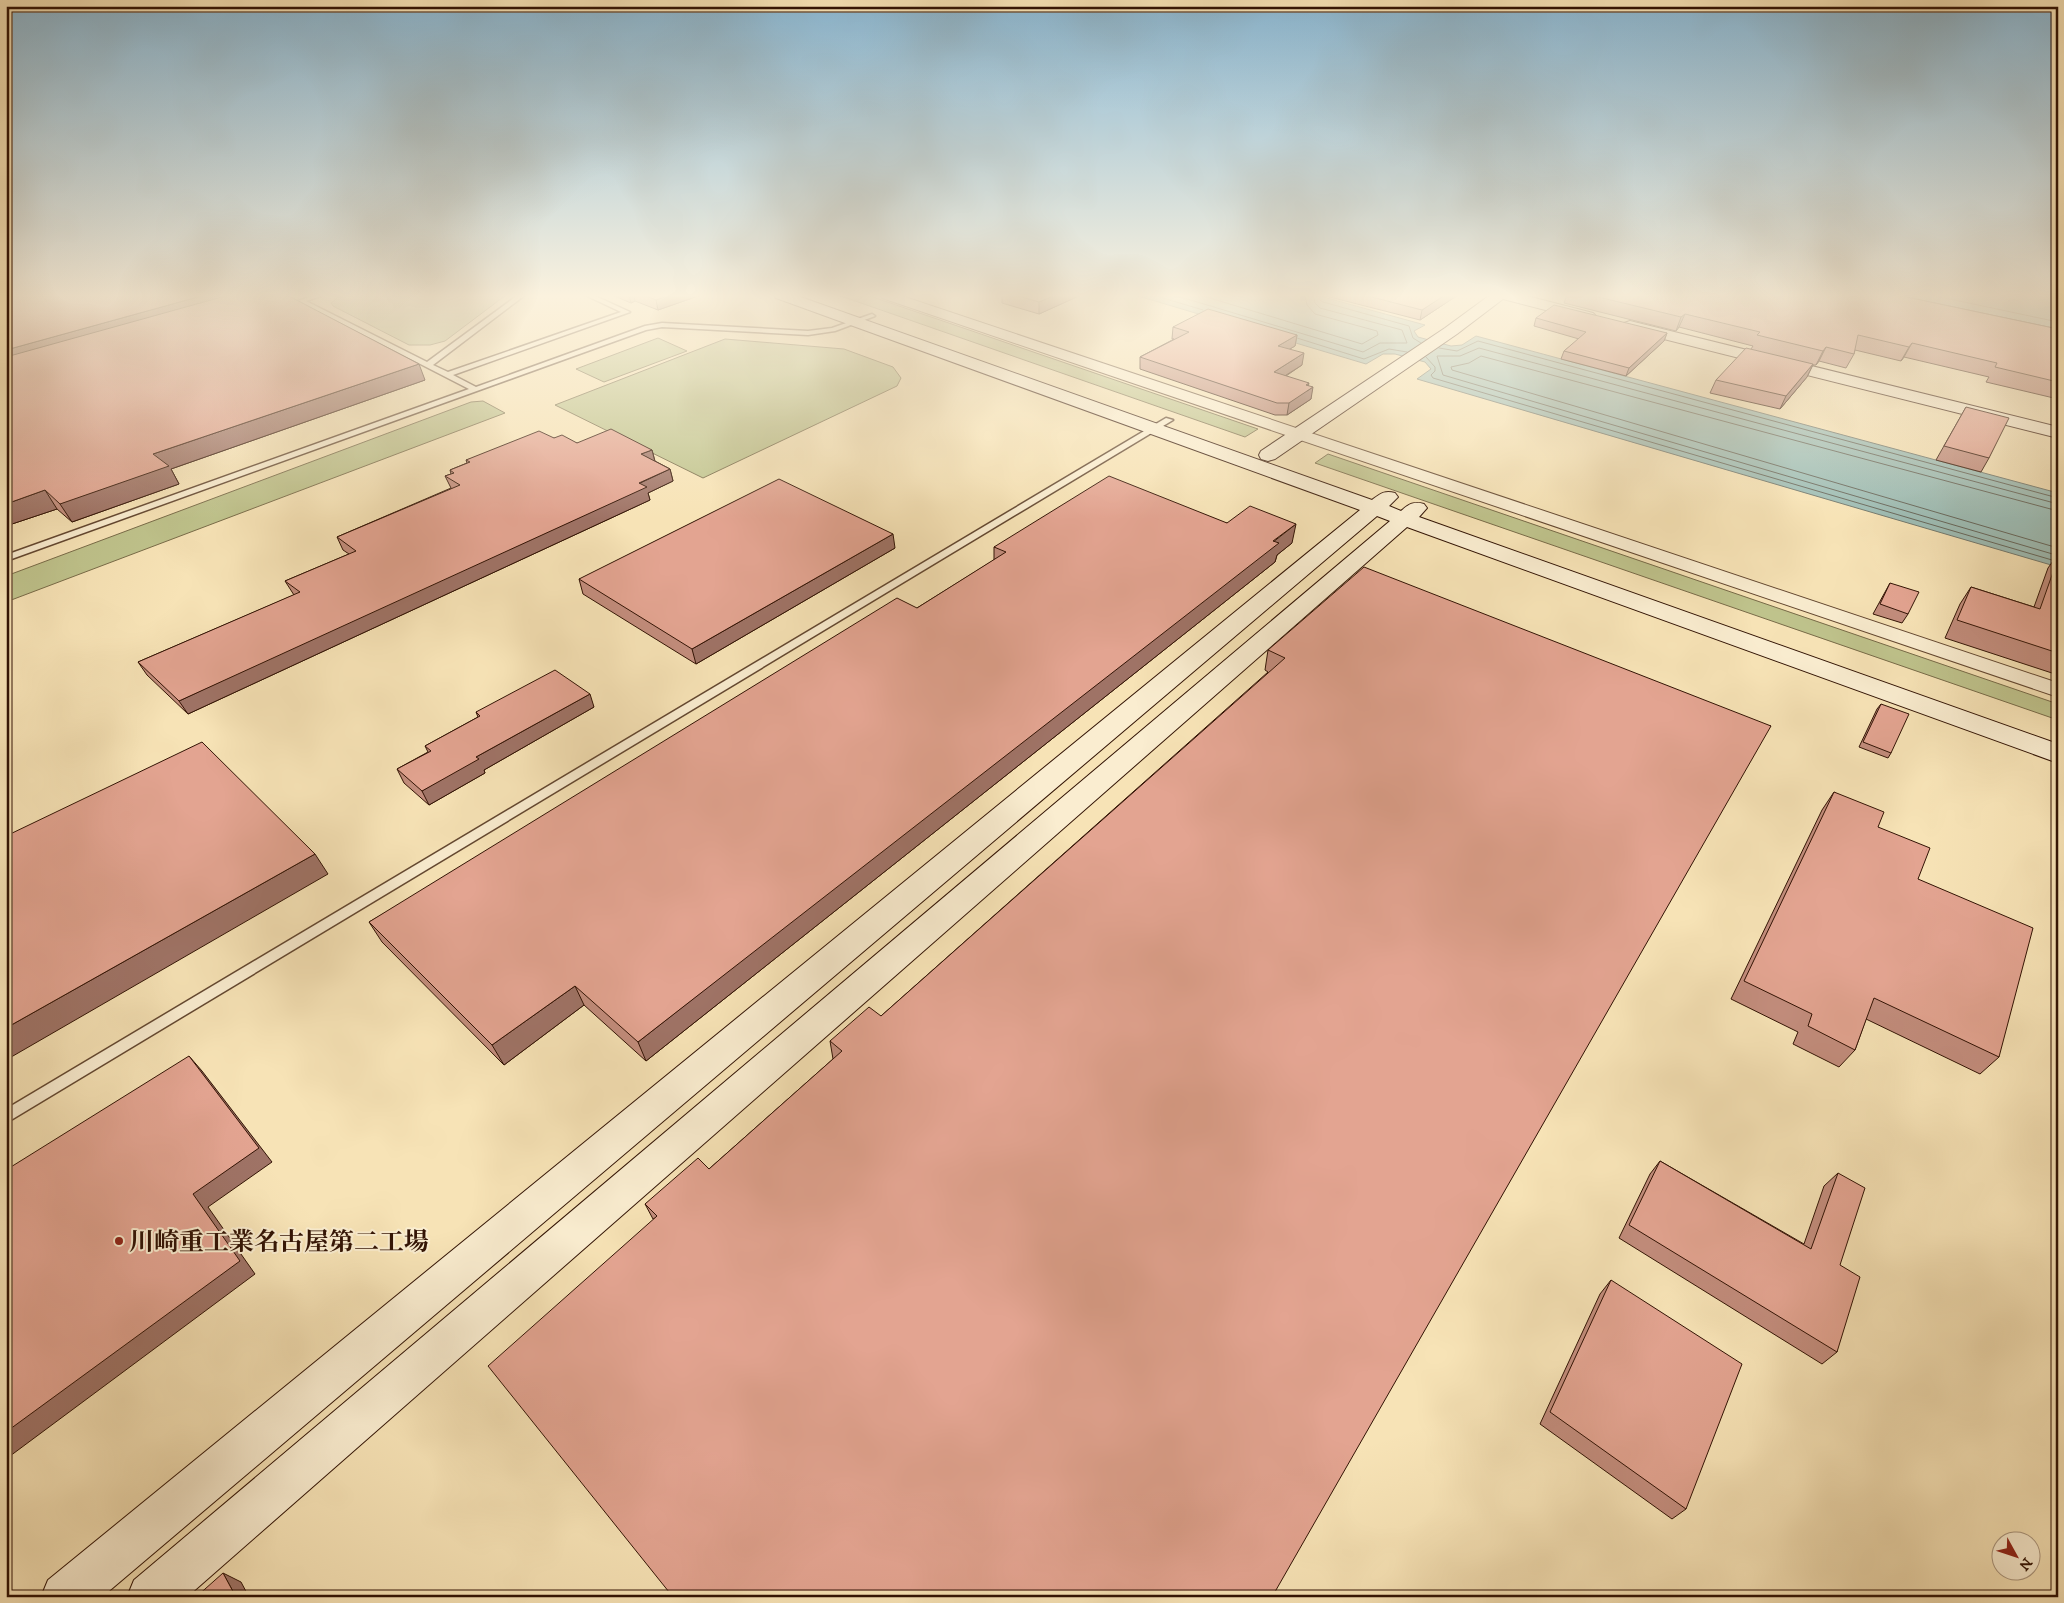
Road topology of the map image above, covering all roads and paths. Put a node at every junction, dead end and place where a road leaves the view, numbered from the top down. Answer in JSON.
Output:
{"nodes":[{"id":1,"x":437,"y":370,"type":"edge"},
{"id":2,"x":462,"y":370,"type":"edge"},
{"id":3,"x":529,"y":370,"type":"edge"},
{"id":4,"x":1008,"y":370,"type":"edge"},
{"id":5,"x":1109,"y":370,"type":"edge"},
{"id":6,"x":1394,"y":370,"type":"edge"},
{"id":7,"x":1803,"y":370,"type":"edge"},
{"id":8,"x":447,"y":375,"type":"junction"},
{"id":9,"x":475,"y":389,"type":"junction"},
{"id":10,"x":1162,"y":424,"type":"junction"},
{"id":11,"x":2058,"y":433,"type":"edge"},
{"id":12,"x":1299,"y":434,"type":"junction"},
{"id":13,"x":1268,"y":455,"type":"junction"},
{"id":14,"x":1396,"y":508,"type":"junction"},
{"id":15,"x":6,"y":558,"type":"edge"},
{"id":16,"x":2058,"y":690,"type":"edge"},
{"id":17,"x":2039,"y":727,"type":"dead end"},
{"id":18,"x":2058,"y":754,"type":"edge"},
{"id":19,"x":6,"y":1117,"type":"edge"},
{"id":20,"x":65,"y":1597,"type":"edge"},
{"id":21,"x":151,"y":1597,"type":"edge"}],
"edges":[{"from":1,"to":8,"type":"lane"},
{"from":2,"to":8,"type":"lane"},
{"from":3,"to":9,"type":"lane"},
{"from":4,"to":10,"type":"street"},
{"from":5,"to":12,"type":"street"},
{"from":6,"to":12,"type":"street"},
{"from":7,"to":11,"type":"street"},
{"from":8,"to":9,"type":"lane"},
{"from":9,"to":15,"type":"lane"},
{"from":10,"to":13,"type":"street"},
{"from":10,"to":14,"type":"street"},
{"from":10,"to":19,"type":"lane"},
{"from":12,"to":13,"type":"street"},
{"from":12,"to":16,"type":"street"},
{"from":13,"to":14,"type":"street"},
{"from":14,"to":17,"type":"street"},
{"from":14,"to":18,"type":"street"},
{"from":14,"to":20,"type":"street"},
{"from":14,"to":21,"type":"street"}]}
